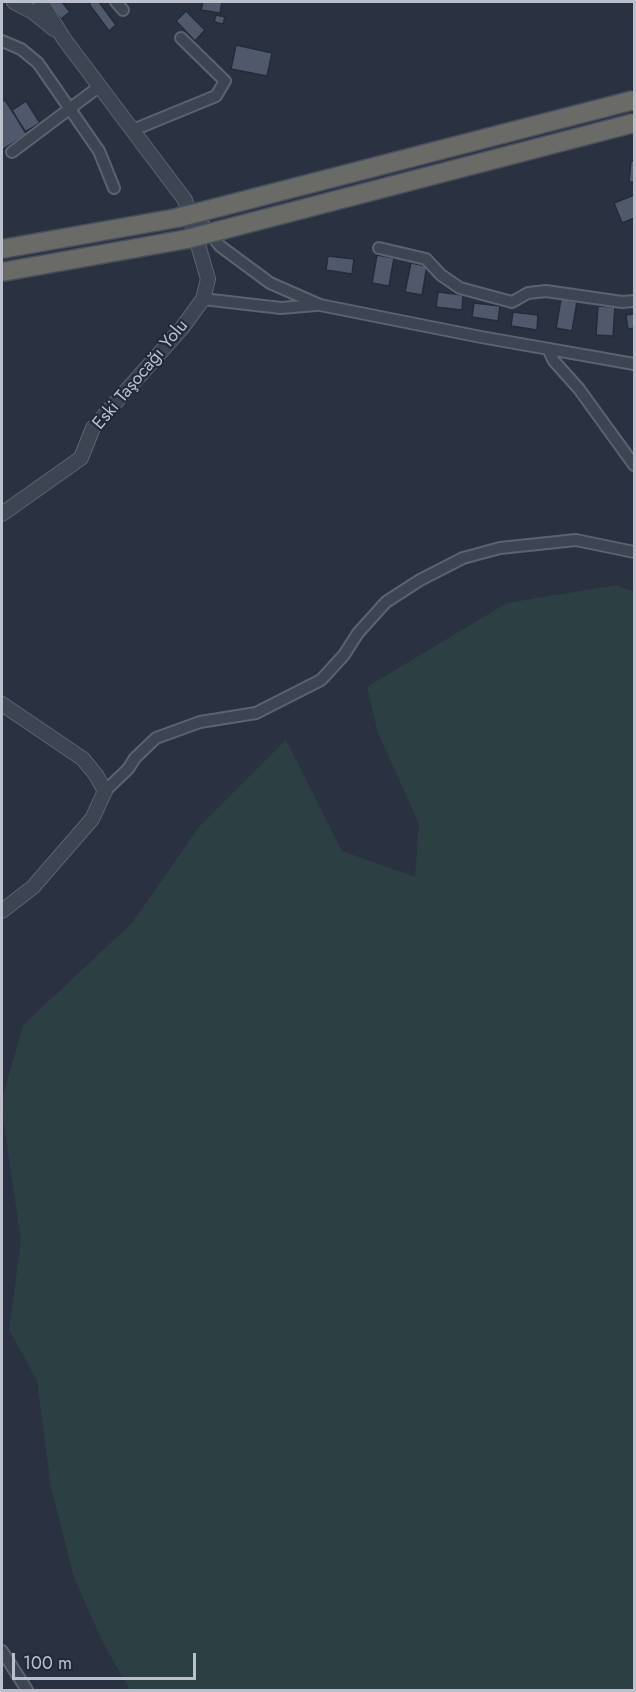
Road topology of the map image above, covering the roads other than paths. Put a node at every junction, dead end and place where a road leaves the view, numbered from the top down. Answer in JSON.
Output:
{"nodes":[{"id":1,"x":14,"y":2,"type":"edge"},
{"id":2,"x":41,"y":2,"type":"edge"},
{"id":3,"x":180,"y":38,"type":"dead end"},
{"id":4,"x":64,"y":39,"type":"junction"},
{"id":5,"x":2,"y":41,"type":"edge"},
{"id":6,"x":100,"y":86,"type":"junction"},
{"id":7,"x":634,"y":100,"type":"edge"},
{"id":8,"x":70,"y":109,"type":"junction"},
{"id":9,"x":634,"y":123,"type":"edge"},
{"id":10,"x":133,"y":130,"type":"junction"},
{"id":11,"x":12,"y":152,"type":"dead end"},
{"id":12,"x":114,"y":188,"type":"dead end"},
{"id":13,"x":185,"y":200,"type":"junction"},
{"id":14,"x":379,"y":248,"type":"dead end"},
{"id":15,"x":2,"y":249,"type":"edge"},
{"id":16,"x":2,"y":272,"type":"edge"},
{"id":17,"x":203,"y":299,"type":"junction"},
{"id":18,"x":634,"y":301,"type":"edge"},
{"id":19,"x":320,"y":305,"type":"junction"},
{"id":20,"x":548,"y":349,"type":"junction"},
{"id":21,"x":634,"y":364,"type":"edge"},
{"id":22,"x":634,"y":465,"type":"edge"},
{"id":23,"x":2,"y":514,"type":"edge"},
{"id":24,"x":634,"y":552,"type":"edge"},
{"id":25,"x":2,"y":704,"type":"edge"},
{"id":26,"x":105,"y":791,"type":"junction"},
{"id":27,"x":2,"y":911,"type":"edge"},
{"id":28,"x":2,"y":1651,"type":"edge"},
{"id":29,"x":27,"y":1690,"type":"edge"}],
"edges":[{"from":1,"to":4,"type":"street"},
{"from":2,"to":4,"type":"street"},
{"from":3,"to":10,"type":"street"},
{"from":4,"to":6,"type":"street"},
{"from":5,"to":8,"type":"street"},
{"from":6,"to":8,"type":"street"},
{"from":6,"to":10,"type":"street"},
{"from":7,"to":15,"type":"highway","bridge":true},
{"from":8,"to":11,"type":"street"},
{"from":8,"to":12,"type":"street"},
{"from":9,"to":16,"type":"highway","bridge":true},
{"from":10,"to":13,"type":"street"},
{"from":13,"to":17,"type":"street"},
{"from":13,"to":19,"type":"street"},
{"from":14,"to":18,"type":"street"},
{"from":17,"to":19,"type":"street"},
{"from":17,"to":23,"type":"street","name":"Eski Taşocağı Yolu"},
{"from":19,"to":20,"type":"street"},
{"from":20,"to":21,"type":"street"},
{"from":20,"to":22,"type":"street"},
{"from":24,"to":26,"type":"street"},
{"from":25,"to":26,"type":"street"},
{"from":26,"to":27,"type":"street"},
{"from":28,"to":29,"type":"street"}]}
